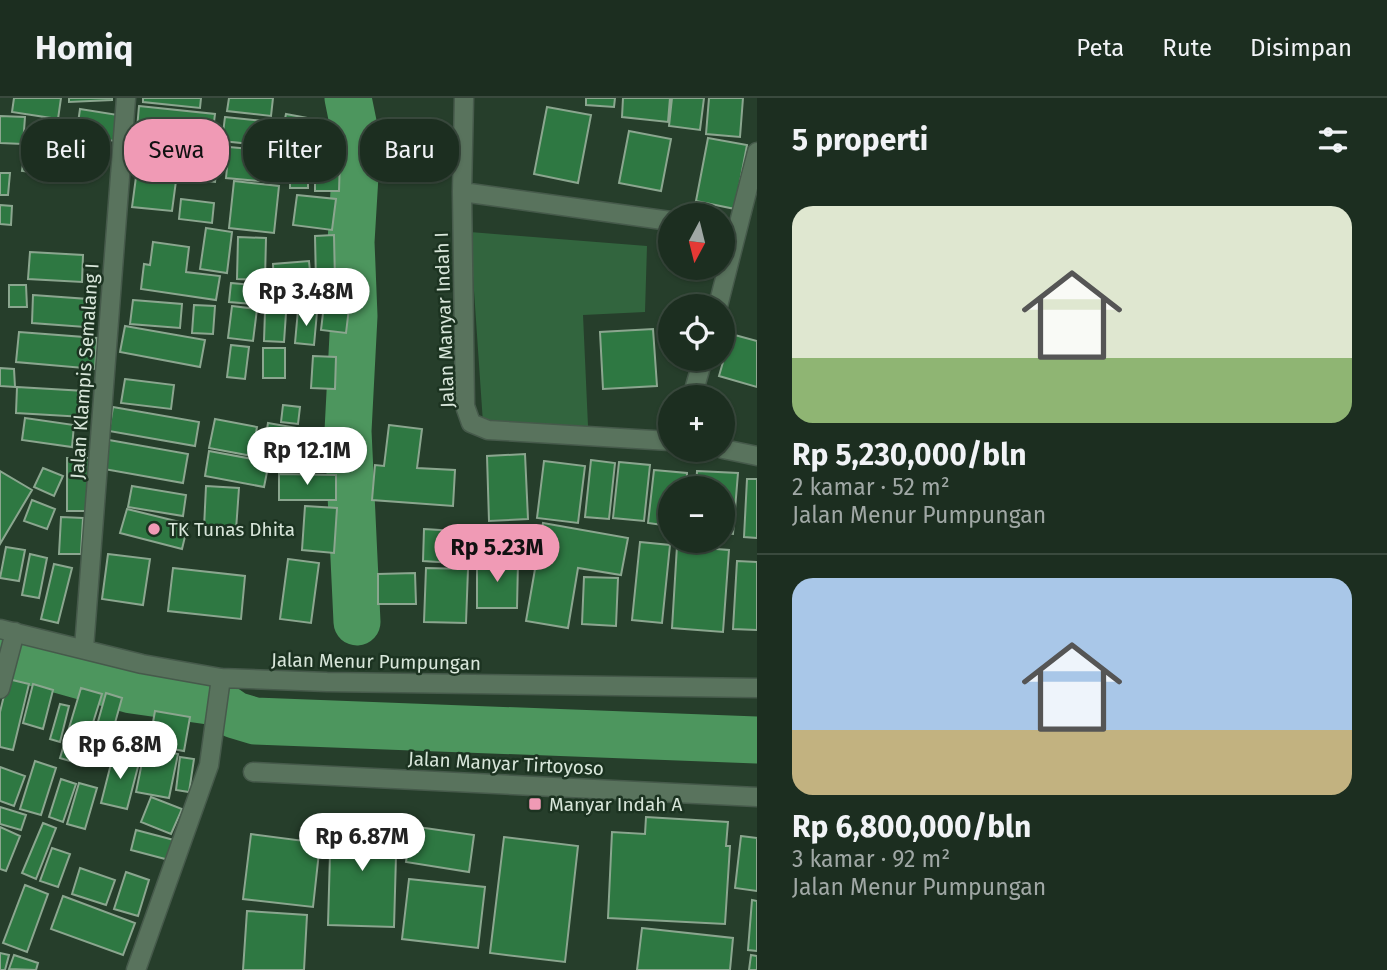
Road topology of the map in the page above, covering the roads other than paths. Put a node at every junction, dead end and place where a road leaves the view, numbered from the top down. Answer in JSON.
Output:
{"nodes":[{"id":1,"x":126,"y":98,"type":"edge"},
{"id":2,"x":464,"y":98,"type":"edge"},
{"id":3,"x":757,"y":152,"type":"edge"},
{"id":4,"x":462,"y":192,"type":"junction"},
{"id":5,"x":735,"y":218,"type":"edge"},
{"id":6,"x":658,"y":219,"type":"edge"},
{"id":7,"x":658,"y":440,"type":"edge"},
{"id":8,"x":735,"y":451,"type":"edge"},
{"id":9,"x":757,"y":456,"type":"edge"},
{"id":10,"x":9,"y":636,"type":"edge"},
{"id":11,"x":84,"y":648,"type":"junction"},
{"id":12,"x":221,"y":678,"type":"junction"},
{"id":13,"x":757,"y":688,"type":"edge"},
{"id":14,"x":0,"y":689,"type":"edge"},
{"id":15,"x":253,"y":772,"type":"dead end"},
{"id":16,"x":757,"y":797,"type":"edge"},
{"id":17,"x":136,"y":970,"type":"edge"}],
"edges":[{"from":1,"to":11,"type":"street","name":"Jalan Klampis Semalang I"},
{"from":2,"to":4,"type":"street","name":"Jalan Manyar Indah I"},
{"from":3,"to":5,"type":"street"},
{"from":4,"to":6,"type":"street"},
{"from":4,"to":7,"type":"street","name":"Jalan Manyar Indah I"},
{"from":8,"to":9,"type":"street"},
{"from":10,"to":11,"type":"street","name":"Jalan Menur Pumpungan"},
{"from":10,"to":14,"type":"street"},
{"from":11,"to":12,"type":"street","name":"Jalan Menur Pumpungan"},
{"from":12,"to":13,"type":"street","name":"Jalan Menur Pumpungan"},
{"from":12,"to":17,"type":"street"},
{"from":15,"to":16,"type":"street","name":"Jalan Manyar Tirtoyoso"}]}
